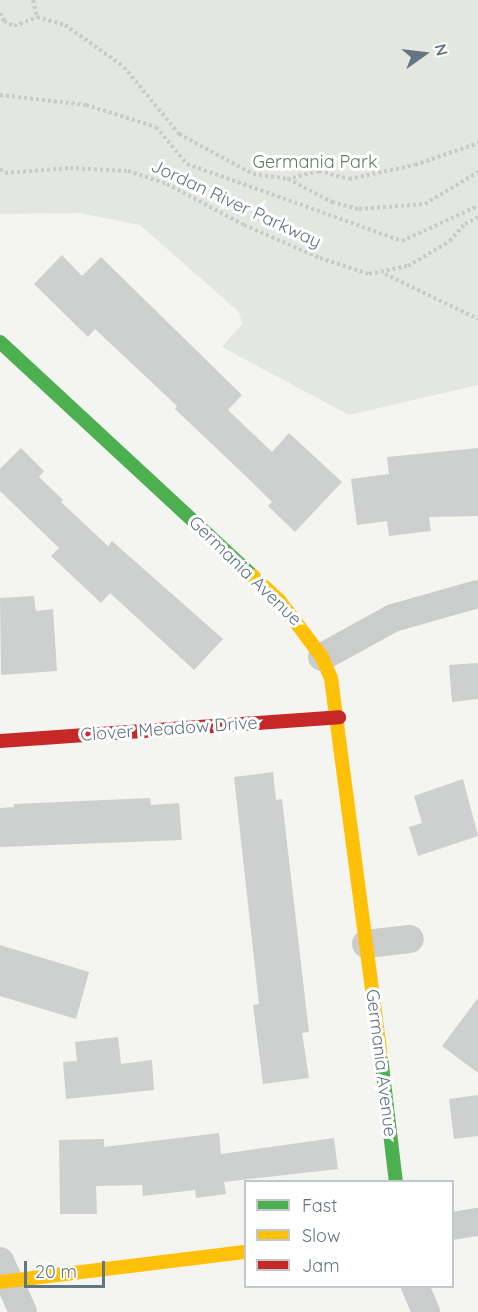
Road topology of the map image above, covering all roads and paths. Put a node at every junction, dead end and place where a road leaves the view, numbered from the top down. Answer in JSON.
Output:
{"nodes":[{"id":1,"x":33,"y":0,"type":"edge"},
{"id":2,"x":0,"y":14,"type":"edge"},
{"id":3,"x":37,"y":17,"type":"junction"},
{"id":4,"x":0,"y":95,"type":"edge"},
{"id":5,"x":478,"y":143,"type":"edge"},
{"id":6,"x":0,"y":169,"type":"edge"},
{"id":7,"x":478,"y":172,"type":"edge"},
{"id":8,"x":287,"y":179,"type":"junction"},
{"id":9,"x":478,"y":206,"type":"edge"},
{"id":10,"x":478,"y":218,"type":"edge"},
{"id":11,"x":384,"y":274,"type":"junction"},
{"id":12,"x":478,"y":319,"type":"edge"},
{"id":13,"x":0,"y":342,"type":"edge"},
{"id":14,"x":478,"y":594,"type":"edge"},
{"id":15,"x":322,"y":657,"type":"junction"},
{"id":16,"x":339,"y":717,"type":"junction"},
{"id":17,"x":0,"y":741,"type":"edge"},
{"id":18,"x":410,"y":939,"type":"dead end"},
{"id":19,"x":366,"y":944,"type":"junction"},
{"id":20,"x":396,"y":1180,"type":"edge"},
{"id":21,"x":478,"y":1222,"type":"edge"},
{"id":22,"x":454,"y":1226,"type":"edge"},
{"id":23,"x":244,"y":1252,"type":"edge"},
{"id":24,"x":3,"y":1275,"type":"edge"},
{"id":25,"x":415,"y":1288,"type":"edge"},
{"id":26,"x":23,"y":1312,"type":"edge"},
{"id":27,"x":426,"y":1312,"type":"edge"}],
"edges":[{"from":1,"to":3,"type":"path"},
{"from":2,"to":3,"type":"path"},
{"from":3,"to":8,"type":"path"},
{"from":4,"to":9,"type":"path"},
{"from":5,"to":8,"type":"path"},
{"from":6,"to":11,"type":"path","name":"Jordan River Parkway"},
{"from":7,"to":8,"type":"path"},
{"from":10,"to":11,"type":"path"},
{"from":11,"to":12,"type":"path"},
{"from":13,"to":15,"type":"street","name":"Germania Avenue"},
{"from":14,"to":15,"type":"street"},
{"from":15,"to":16,"type":"street","name":"Germania Avenue"},
{"from":16,"to":17,"type":"street","name":"Clover Meadow Drive"},
{"from":16,"to":19,"type":"street","name":"Germania Avenue"},
{"from":18,"to":19,"type":"street"},
{"from":19,"to":20,"type":"street","name":"Germania Avenue"},
{"from":21,"to":22,"type":"street"},
{"from":23,"to":24,"type":"street"},
{"from":24,"to":26,"type":"street"},
{"from":25,"to":27,"type":"street"}]}
